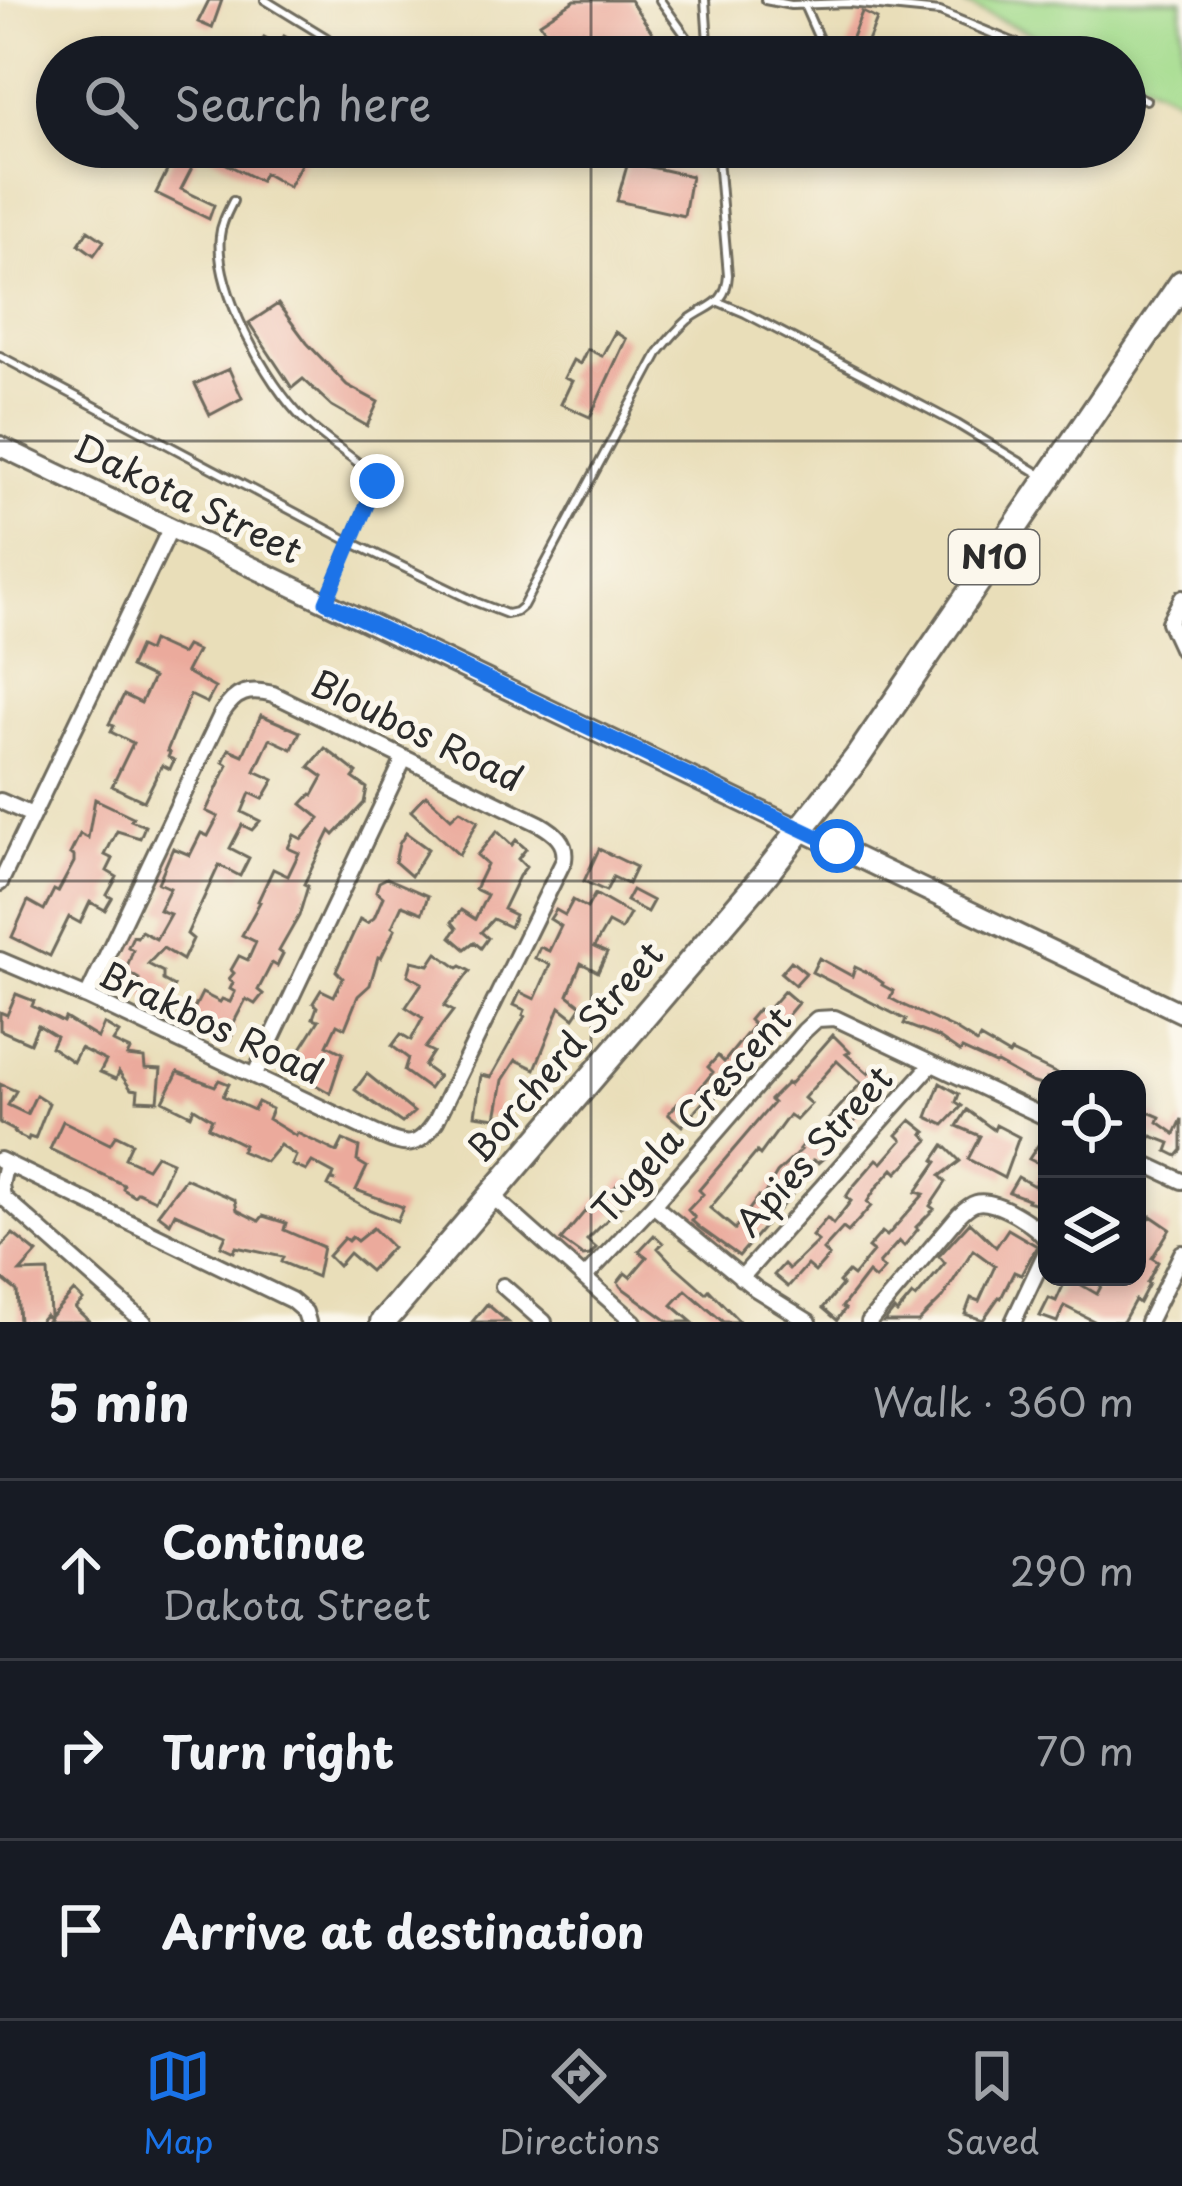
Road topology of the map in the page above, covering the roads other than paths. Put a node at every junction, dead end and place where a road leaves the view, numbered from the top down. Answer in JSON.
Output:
{"nodes":[{"id":1,"x":265,"y":0,"type":"edge"},
{"id":2,"x":660,"y":0,"type":"edge"},
{"id":3,"x":705,"y":0,"type":"edge"},
{"id":4,"x":765,"y":0,"type":"edge"},
{"id":5,"x":804,"y":5,"type":"junction"},
{"id":6,"x":324,"y":36,"type":"edge"},
{"id":7,"x":688,"y":36,"type":"edge"},
{"id":8,"x":705,"y":36,"type":"edge"},
{"id":9,"x":817,"y":36,"type":"edge"},
{"id":10,"x":998,"y":36,"type":"edge"},
{"id":11,"x":719,"y":168,"type":"edge"},
{"id":12,"x":233,"y":201,"type":"dead end"},
{"id":13,"x":1178,"y":295,"type":"edge"},
{"id":14,"x":719,"y":302,"type":"junction"},
{"id":15,"x":0,"y":356,"type":"edge"},
{"id":16,"x":0,"y":446,"type":"edge"},
{"id":17,"x":1047,"y":479,"type":"junction"},
{"id":18,"x":171,"y":527,"type":"junction"},
{"id":19,"x":351,"y":542,"type":"junction"},
{"id":20,"x":1182,"y":598,"type":"edge"},
{"id":21,"x":326,"y":602,"type":"junction"},
{"id":22,"x":1182,"y":650,"type":"edge"},
{"id":23,"x":404,"y":759,"type":"junction"},
{"id":24,"x":0,"y":801,"type":"edge"},
{"id":25,"x":32,"y":815,"type":"junction"},
{"id":26,"x":802,"y":829,"type":"junction"},
{"id":27,"x":0,"y":883,"type":"edge"},
{"id":28,"x":0,"y":960,"type":"edge"},
{"id":29,"x":87,"y":997,"type":"junction"},
{"id":30,"x":1182,"y":1013,"type":"edge"},
{"id":31,"x":932,"y":1064,"type":"junction"},
{"id":32,"x":254,"y":1076,"type":"junction"},
{"id":33,"x":1038,"y":1114,"type":"edge"},
{"id":34,"x":396,"y":1143,"type":"joint"},
{"id":35,"x":3,"y":1162,"type":"edge"},
{"id":36,"x":1146,"y":1164,"type":"edge"},
{"id":37,"x":1182,"y":1180,"type":"edge"},
{"id":38,"x":490,"y":1194,"type":"junction"},
{"id":39,"x":653,"y":1205,"type":"junction"},
{"id":40,"x":1038,"y":1228,"type":"edge"},
{"id":41,"x":1182,"y":1253,"type":"edge"},
{"id":42,"x":1038,"y":1269,"type":"edge"},
{"id":43,"x":1178,"y":1273,"type":"edge"},
{"id":44,"x":585,"y":1277,"type":"junction"},
{"id":45,"x":742,"y":1278,"type":"junction"},
{"id":46,"x":503,"y":1286,"type":"dead end"},
{"id":47,"x":144,"y":1322,"type":"edge"},
{"id":48,"x":308,"y":1322,"type":"edge"},
{"id":49,"x":383,"y":1322,"type":"edge"},
{"id":50,"x":544,"y":1322,"type":"edge"},
{"id":51,"x":634,"y":1322,"type":"edge"},
{"id":52,"x":809,"y":1322,"type":"edge"},
{"id":53,"x":869,"y":1322,"type":"edge"},
{"id":54,"x":1013,"y":1322,"type":"edge"},
{"id":55,"x":1148,"y":1322,"type":"edge"}],
"edges":[{"from":1,"to":6,"type":"lane"},
{"from":2,"to":7,"type":"lane"},
{"from":3,"to":8,"type":"lane"},
{"from":4,"to":5,"type":"lane"},
{"from":5,"to":9,"type":"lane"},
{"from":5,"to":10,"type":"lane"},
{"from":11,"to":14,"type":"lane"},
{"from":12,"to":19,"type":"lane"},
{"from":13,"to":17,"type":"highway","number":"N10"},
{"from":14,"to":17,"type":"lane"},
{"from":14,"to":19,"type":"lane"},
{"from":15,"to":19,"type":"lane"},
{"from":16,"to":18,"type":"street","name":"Dakota Street"},
{"from":17,"to":26,"type":"highway","number":"N10"},
{"from":18,"to":21,"type":"street","name":"Dakota Street"},
{"from":18,"to":25,"type":"street"},
{"from":19,"to":21,"type":"lane"},
{"from":20,"to":22,"type":"street"},
{"from":21,"to":26,"type":"street","name":"Dakota Street"},
{"from":23,"to":29,"type":"street","name":"Bloubos Road"},
{"from":23,"to":32,"type":"street"},
{"from":23,"to":34,"type":"street","name":"Bloubos Road"},
{"from":24,"to":25,"type":"street"},
{"from":25,"to":27,"type":"street"},
{"from":26,"to":30,"type":"street","name":"Dakota Street"},
{"from":26,"to":38,"type":"highway","name":"Borcherd Street","number":"N10"},
{"from":28,"to":29,"type":"street","name":"Brakbos Road"},
{"from":29,"to":32,"type":"street","name":"Brakbos Road"},
{"from":31,"to":33,"type":"street","name":"Tugela Crescent"},
{"from":31,"to":39,"type":"street","name":"Tugela Crescent"},
{"from":31,"to":45,"type":"street","name":"Apies Street"},
{"from":32,"to":34,"type":"street","name":"Brakbos Road"},
{"from":35,"to":47,"type":"street"},
{"from":35,"to":48,"type":"street"},
{"from":36,"to":37,"type":"street"},
{"from":38,"to":44,"type":"street"},
{"from":38,"to":49,"type":"highway","name":"Borcherd Street","number":"N10"},
{"from":39,"to":44,"type":"street","name":"Tugela Crescent"},
{"from":39,"to":45,"type":"street"},
{"from":40,"to":53,"type":"street"},
{"from":41,"to":43,"type":"street"},
{"from":42,"to":54,"type":"street"},
{"from":43,"to":55,"type":"street"},
{"from":44,"to":51,"type":"street"},
{"from":45,"to":52,"type":"street"},
{"from":46,"to":50,"type":"street"}]}
